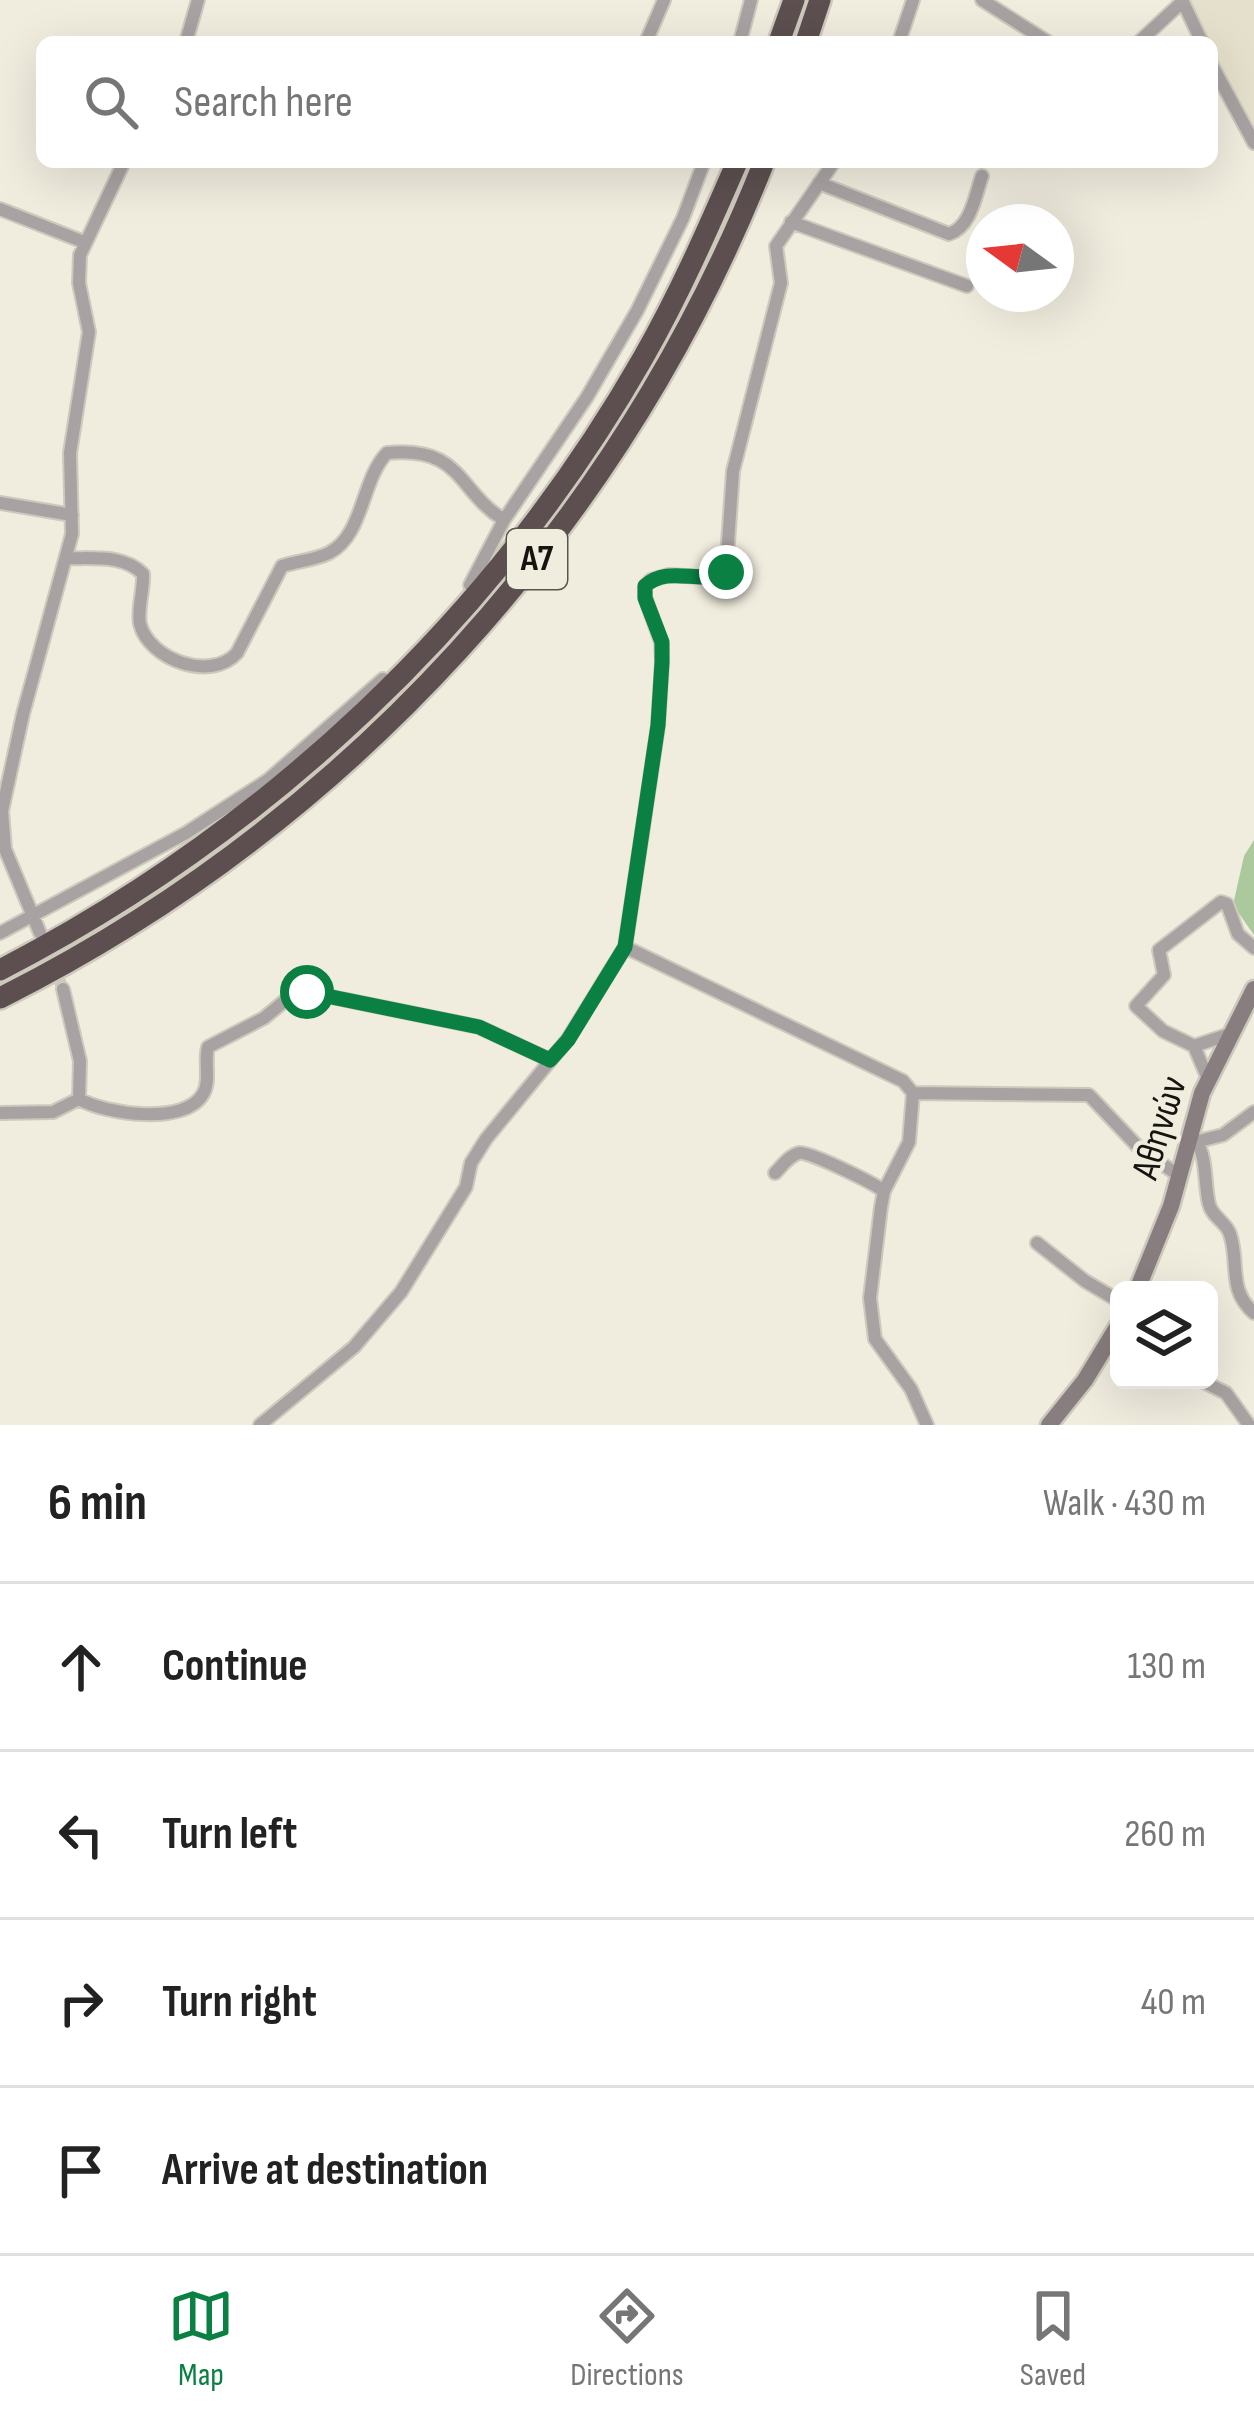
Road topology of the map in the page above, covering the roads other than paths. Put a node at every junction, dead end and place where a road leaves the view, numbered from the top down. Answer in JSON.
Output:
{"nodes":[{"id":1,"x":198,"y":0,"type":"edge"},
{"id":2,"x":664,"y":0,"type":"edge"},
{"id":3,"x":752,"y":0,"type":"edge"},
{"id":4,"x":794,"y":0,"type":"edge"},
{"id":5,"x":820,"y":0,"type":"edge"},
{"id":6,"x":913,"y":0,"type":"edge"},
{"id":7,"x":982,"y":0,"type":"edge"},
{"id":8,"x":1182,"y":0,"type":"edge"},
{"id":9,"x":188,"y":36,"type":"edge"},
{"id":10,"x":649,"y":36,"type":"edge"},
{"id":11,"x":742,"y":36,"type":"edge"},
{"id":12,"x":781,"y":36,"type":"edge"},
{"id":13,"x":808,"y":36,"type":"edge"},
{"id":14,"x":901,"y":36,"type":"edge"},
{"id":15,"x":1039,"y":36,"type":"edge"},
{"id":16,"x":1145,"y":36,"type":"edge"},
{"id":17,"x":1199,"y":36,"type":"edge"},
{"id":18,"x":1218,"y":76,"type":"edge"},
{"id":19,"x":1254,"y":143,"type":"edge"},
{"id":20,"x":121,"y":168,"type":"edge"},
{"id":21,"x":702,"y":168,"type":"edge"},
{"id":22,"x":734,"y":168,"type":"edge"},
{"id":23,"x":761,"y":168,"type":"edge"},
{"id":24,"x":830,"y":168,"type":"edge"},
{"id":25,"x":982,"y":176,"type":"dead end"},
{"id":26,"x":819,"y":183,"type":"junction"},
{"id":27,"x":0,"y":209,"type":"edge"},
{"id":28,"x":791,"y":222,"type":"junction"},
{"id":29,"x":85,"y":242,"type":"junction"},
{"id":30,"x":966,"y":286,"type":"edge"},
{"id":31,"x":0,"y":502,"type":"edge"},
{"id":32,"x":72,"y":515,"type":"junction"},
{"id":33,"x":504,"y":520,"type":"junction"},
{"id":34,"x":66,"y":559,"type":"junction"},
{"id":35,"x":34,"y":917,"type":"junction"},
{"id":36,"x":0,"y":933,"type":"edge"},
{"id":37,"x":40,"y":933,"type":"tunnel mouth"},
{"id":38,"x":625,"y":947,"type":"junction"},
{"id":39,"x":1254,"y":948,"type":"edge"},
{"id":40,"x":0,"y":970,"type":"edge"},
{"id":41,"x":63,"y":989,"type":"tunnel mouth"},
{"id":42,"x":1254,"y":989,"type":"edge"},
{"id":43,"x":0,"y":998,"type":"edge"},
{"id":44,"x":1230,"y":1034,"type":"junction"},
{"id":45,"x":1194,"y":1046,"type":"junction"},
{"id":46,"x":550,"y":1060,"type":"junction"},
{"id":47,"x":1208,"y":1079,"type":"junction"},
{"id":48,"x":913,"y":1093,"type":"junction"},
{"id":49,"x":79,"y":1099,"type":"junction"},
{"id":50,"x":0,"y":1112,"type":"edge"},
{"id":51,"x":1254,"y":1112,"type":"edge"},
{"id":52,"x":1194,"y":1137,"type":"junction"},
{"id":53,"x":775,"y":1173,"type":"dead end"},
{"id":54,"x":1180,"y":1176,"type":"junction"},
{"id":55,"x":884,"y":1191,"type":"junction"},
{"id":56,"x":1037,"y":1243,"type":"dead end"},
{"id":57,"x":1141,"y":1281,"type":"edge"},
{"id":58,"x":1110,"y":1296,"type":"edge"},
{"id":59,"x":1254,"y":1312,"type":"edge"},
{"id":60,"x":1110,"y":1339,"type":"edge"},
{"id":61,"x":1214,"y":1389,"type":"edge"},
{"id":62,"x":260,"y":1425,"type":"edge"},
{"id":63,"x":927,"y":1425,"type":"edge"},
{"id":64,"x":1049,"y":1425,"type":"edge"},
{"id":65,"x":1249,"y":1425,"type":"edge"}],
"edges":[{"from":1,"to":9,"type":"street"},
{"from":2,"to":10,"type":"street"},
{"from":3,"to":11,"type":"street"},
{"from":4,"to":12,"type":"highway"},
{"from":5,"to":13,"type":"highway"},
{"from":6,"to":14,"type":"street"},
{"from":7,"to":15,"type":"street"},
{"from":8,"to":16,"type":"street"},
{"from":8,"to":17,"type":"street"},
{"from":18,"to":19,"type":"street"},
{"from":20,"to":29,"type":"street"},
{"from":21,"to":33,"type":"street"},
{"from":22,"to":40,"type":"highway","number":"Α7"},
{"from":23,"to":43,"type":"highway","number":"Α7"},
{"from":24,"to":26,"type":"street"},
{"from":25,"to":26,"type":"street"},
{"from":26,"to":28,"type":"street"},
{"from":27,"to":29,"type":"street"},
{"from":28,"to":30,"type":"street"},
{"from":28,"to":38,"type":"street"},
{"from":29,"to":32,"type":"street"},
{"from":31,"to":32,"type":"street"},
{"from":32,"to":34,"type":"street"},
{"from":33,"to":34,"type":"street"},
{"from":33,"to":35,"type":"street"},
{"from":34,"to":35,"type":"street"},
{"from":35,"to":36,"type":"street"},
{"from":35,"to":37,"type":"street"},
{"from":38,"to":46,"type":"street"},
{"from":38,"to":48,"type":"street"},
{"from":39,"to":45,"type":"street"},
{"from":41,"to":49,"type":"street"},
{"from":42,"to":44,"type":"main road","name":"Αθηνών"},
{"from":44,"to":45,"type":"street"},
{"from":44,"to":47,"type":"main road","name":"Αθηνών"},
{"from":45,"to":47,"type":"street"},
{"from":46,"to":49,"type":"street"},
{"from":46,"to":62,"type":"street"},
{"from":47,"to":52,"type":"main road","name":"Αθηνών"},
{"from":48,"to":54,"type":"street"},
{"from":48,"to":55,"type":"street"},
{"from":49,"to":50,"type":"street"},
{"from":51,"to":52,"type":"street"},
{"from":52,"to":54,"type":"main road","name":"Αθηνών"},
{"from":52,"to":59,"type":"street"},
{"from":53,"to":55,"type":"street"},
{"from":54,"to":57,"type":"main road","name":"Αθηνών"},
{"from":55,"to":63,"type":"street"},
{"from":56,"to":58,"type":"street"},
{"from":60,"to":64,"type":"main road"},
{"from":61,"to":65,"type":"street"}]}
